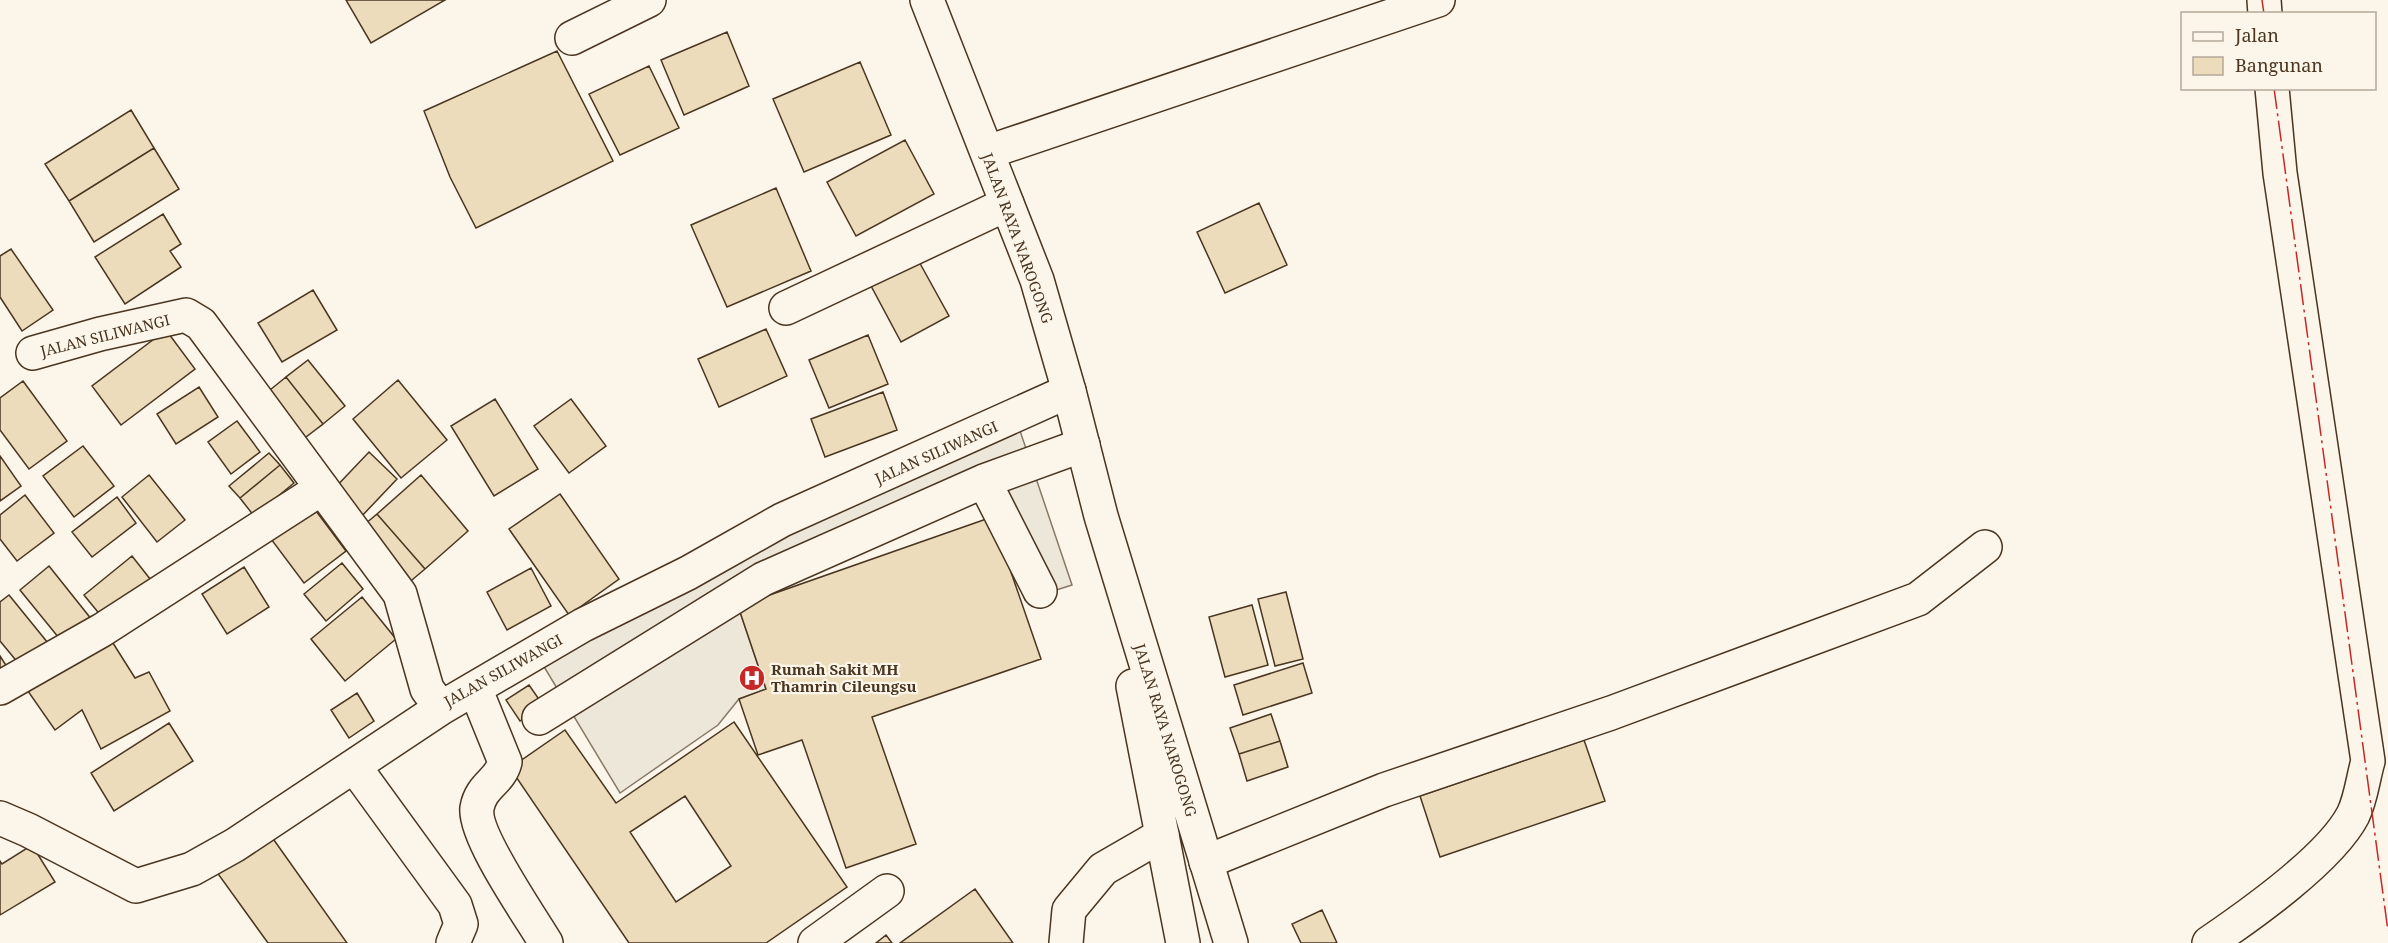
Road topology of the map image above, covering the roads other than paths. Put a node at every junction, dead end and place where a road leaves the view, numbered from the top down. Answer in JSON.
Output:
{"nodes":[{"id":1,"x":649,"y":0,"type":"edge"},
{"id":2,"x":927,"y":0,"type":"edge"},
{"id":3,"x":1438,"y":0,"type":"edge"},
{"id":4,"x":572,"y":38,"type":"dead end"},
{"id":5,"x":2272,"y":90,"type":"edge"},
{"id":6,"x":988,"y":152,"type":"junction"},
{"id":7,"x":1008,"y":204,"type":"junction"},
{"id":8,"x":786,"y":308,"type":"dead end"},
{"id":9,"x":33,"y":353,"type":"dead end"},
{"id":10,"x":1069,"y":391,"type":"junction"},
{"id":11,"x":1083,"y":445,"type":"junction"},
{"id":12,"x":984,"y":481,"type":"junction"},
{"id":13,"x":322,"y":488,"type":"junction"},
{"id":14,"x":1101,"y":516,"type":"junction"},
{"id":15,"x":1985,"y":547,"type":"dead end"},
{"id":16,"x":1040,"y":591,"type":"dead end"},
{"id":17,"x":0,"y":688,"type":"edge"},
{"id":18,"x":475,"y":688,"type":"junction"},
{"id":19,"x":441,"y":708,"type":"junction"},
{"id":20,"x":538,"y":718,"type":"dead end"},
{"id":21,"x":354,"y":766,"type":"junction"},
{"id":22,"x":0,"y":818,"type":"edge"},
{"id":23,"x":1162,"y":835,"type":"junction"},
{"id":24,"x":1206,"y":862,"type":"junction"},
{"id":25,"x":886,"y":891,"type":"dead end"},
{"id":26,"x":453,"y":943,"type":"edge"},
{"id":27,"x":546,"y":943,"type":"edge"},
{"id":28,"x":816,"y":943,"type":"edge"},
{"id":29,"x":1066,"y":943,"type":"edge"},
{"id":30,"x":1183,"y":943,"type":"edge"},
{"id":31,"x":1231,"y":943,"type":"edge"},
{"id":32,"x":2209,"y":943,"type":"edge"}],
"edges":[{"from":1,"to":4,"type":"street"},
{"from":2,"to":6,"type":"street","name":"JALAN RAYA NAROGONG"},
{"from":3,"to":6,"type":"street"},
{"from":5,"to":32,"type":"street"},
{"from":6,"to":7,"type":"street","name":"JALAN RAYA NAROGONG"},
{"from":7,"to":8,"type":"street"},
{"from":7,"to":10,"type":"street","name":"JALAN RAYA NAROGONG"},
{"from":9,"to":13,"type":"street","name":"JALAN SILIWANGI"},
{"from":10,"to":11,"type":"street","name":"JALAN RAYA NAROGONG"},
{"from":10,"to":18,"type":"street","name":"JALAN SILIWANGI"},
{"from":11,"to":12,"type":"street"},
{"from":11,"to":14,"type":"street","name":"JALAN RAYA NAROGONG"},
{"from":12,"to":16,"type":"street"},
{"from":12,"to":20,"type":"street"},
{"from":13,"to":17,"type":"street"},
{"from":13,"to":19,"type":"street","name":"JALAN SILIWANGI"},
{"from":14,"to":23,"type":"street","name":"JALAN RAYA NAROGONG"},
{"from":14,"to":24,"type":"street","name":"JALAN RAYA NAROGONG"},
{"from":15,"to":24,"type":"street"},
{"from":18,"to":19,"type":"street","name":"JALAN SILIWANGI"},
{"from":18,"to":27,"type":"street"},
{"from":19,"to":21,"type":"street"},
{"from":21,"to":22,"type":"street"},
{"from":21,"to":26,"type":"street"},
{"from":23,"to":29,"type":"street"},
{"from":23,"to":30,"type":"street","name":"JALAN RAYA NAROGONG"},
{"from":24,"to":31,"type":"street","name":"JALAN RAYA NAROGONG"},
{"from":25,"to":28,"type":"street"}]}
